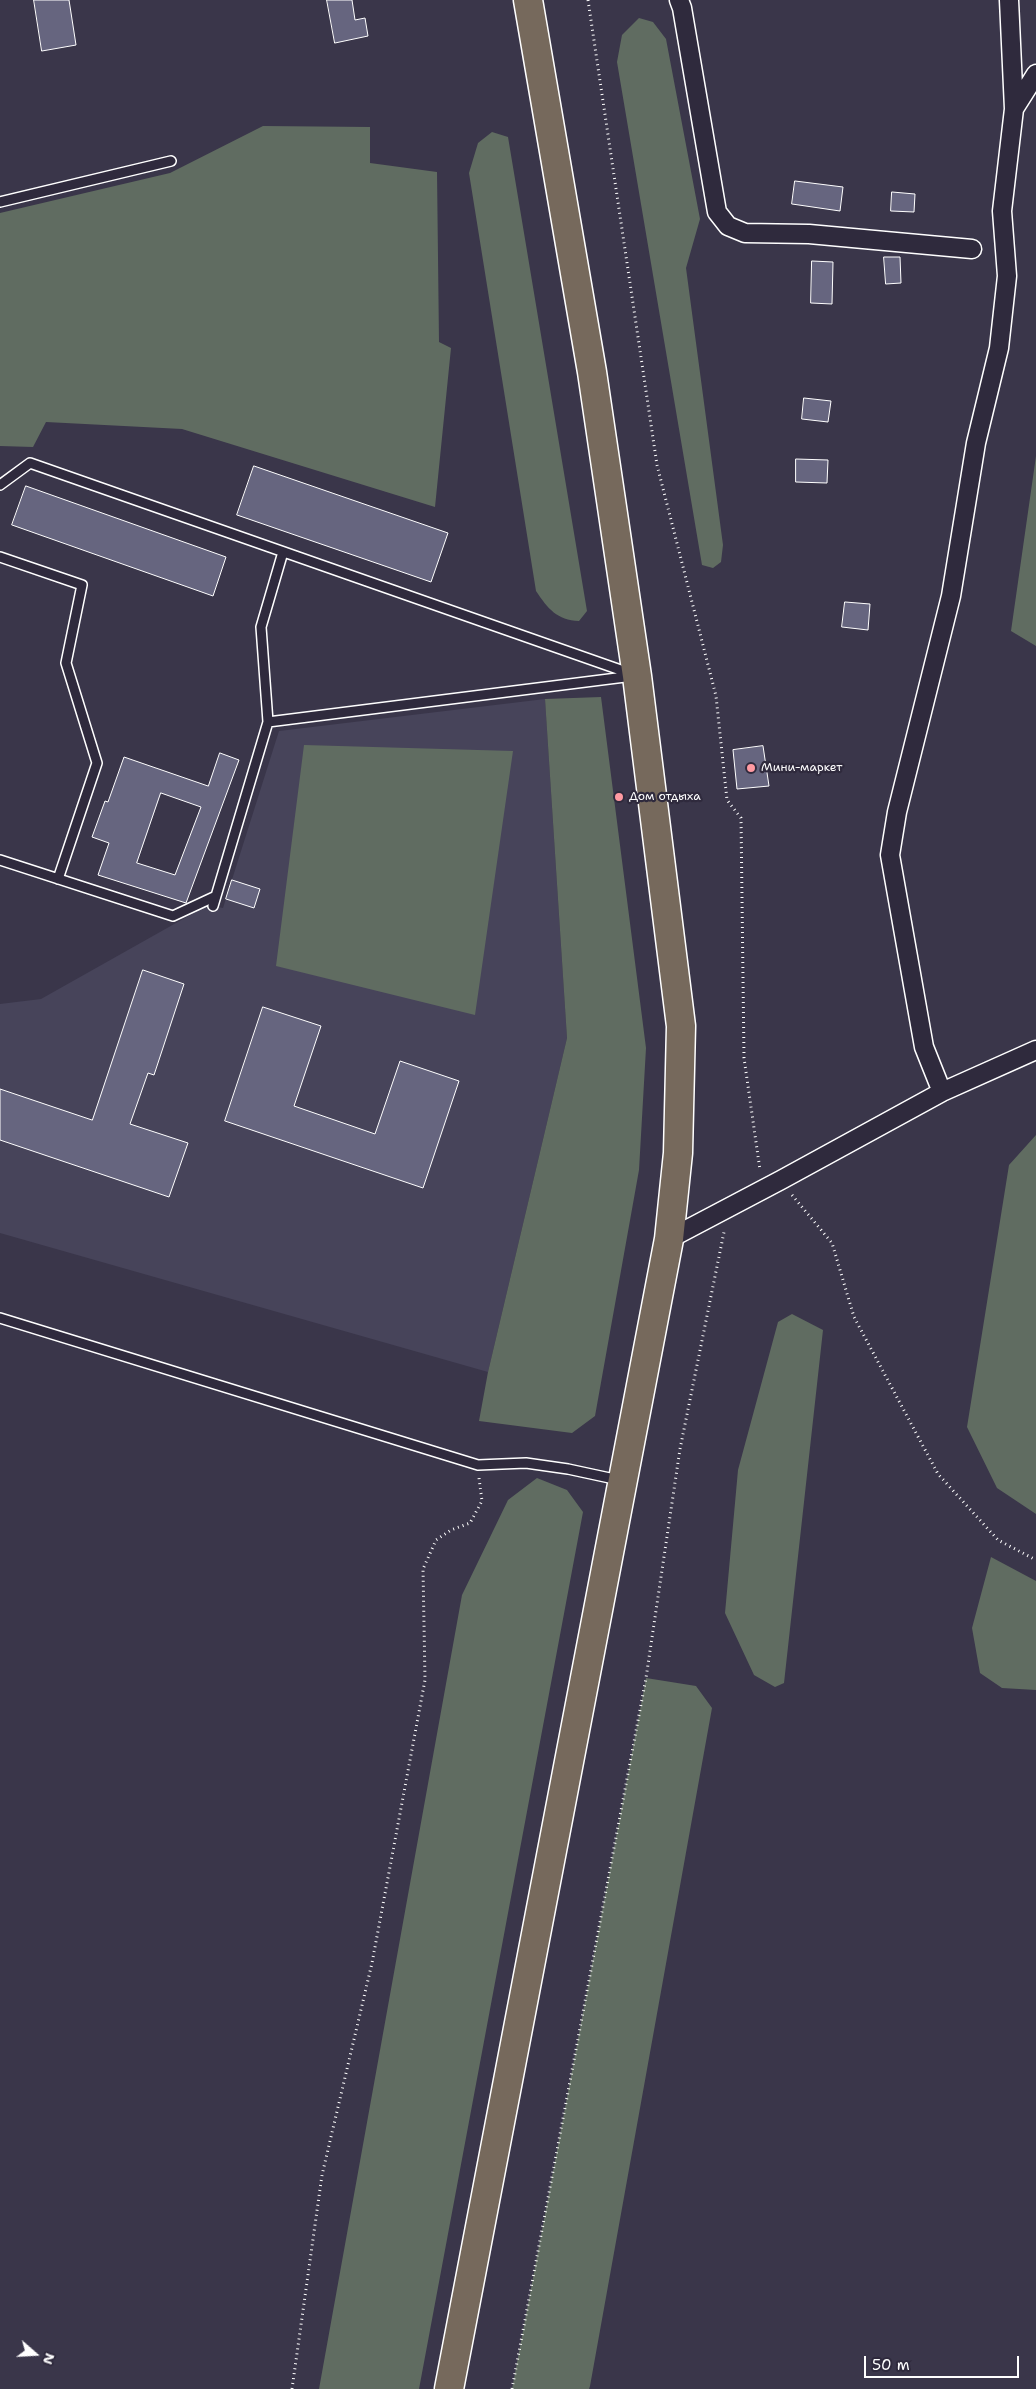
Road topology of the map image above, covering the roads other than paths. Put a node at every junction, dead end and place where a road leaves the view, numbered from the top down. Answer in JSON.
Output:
{"nodes":[{"id":1,"x":528,"y":0,"type":"edge"},
{"id":2,"x":679,"y":0,"type":"edge"},
{"id":3,"x":1009,"y":0,"type":"edge"},
{"id":4,"x":1036,"y":74,"type":"edge"},
{"id":5,"x":1014,"y":109,"type":"junction"},
{"id":6,"x":171,"y":161,"type":"dead end"},
{"id":7,"x":0,"y":202,"type":"edge"},
{"id":8,"x":972,"y":249,"type":"dead end"},
{"id":9,"x":0,"y":485,"type":"edge"},
{"id":10,"x":284,"y":552,"type":"junction"},
{"id":11,"x":0,"y":557,"type":"edge"},
{"id":12,"x":637,"y":676,"type":"junction"},
{"id":13,"x":268,"y":722,"type":"junction"},
{"id":14,"x":0,"y":860,"type":"edge"},
{"id":15,"x":58,"y":879,"type":"junction"},
{"id":16,"x":216,"y":896,"type":"junction"},
{"id":17,"x":213,"y":906,"type":"dead end"},
{"id":18,"x":1036,"y":1050,"type":"edge"},
{"id":19,"x":942,"y":1092,"type":"junction"},
{"id":20,"x":669,"y":1239,"type":"junction"},
{"id":21,"x":0,"y":1318,"type":"edge"},
{"id":22,"x":622,"y":1481,"type":"junction"},
{"id":23,"x":449,"y":2389,"type":"edge"}],
"edges":[{"from":1,"to":12,"type":"main road"},
{"from":2,"to":8,"type":"street"},
{"from":3,"to":5,"type":"street"},
{"from":4,"to":5,"type":"street"},
{"from":5,"to":19,"type":"street"},
{"from":6,"to":7,"type":"lane"},
{"from":9,"to":10,"type":"lane"},
{"from":10,"to":12,"type":"lane"},
{"from":10,"to":13,"type":"lane"},
{"from":11,"to":15,"type":"lane"},
{"from":12,"to":13,"type":"lane"},
{"from":12,"to":20,"type":"main road"},
{"from":13,"to":16,"type":"lane"},
{"from":14,"to":15,"type":"lane"},
{"from":15,"to":16,"type":"lane"},
{"from":16,"to":17,"type":"lane"},
{"from":18,"to":19,"type":"street"},
{"from":19,"to":20,"type":"street"},
{"from":20,"to":22,"type":"main road"},
{"from":21,"to":22,"type":"lane"},
{"from":22,"to":23,"type":"main road"}]}
